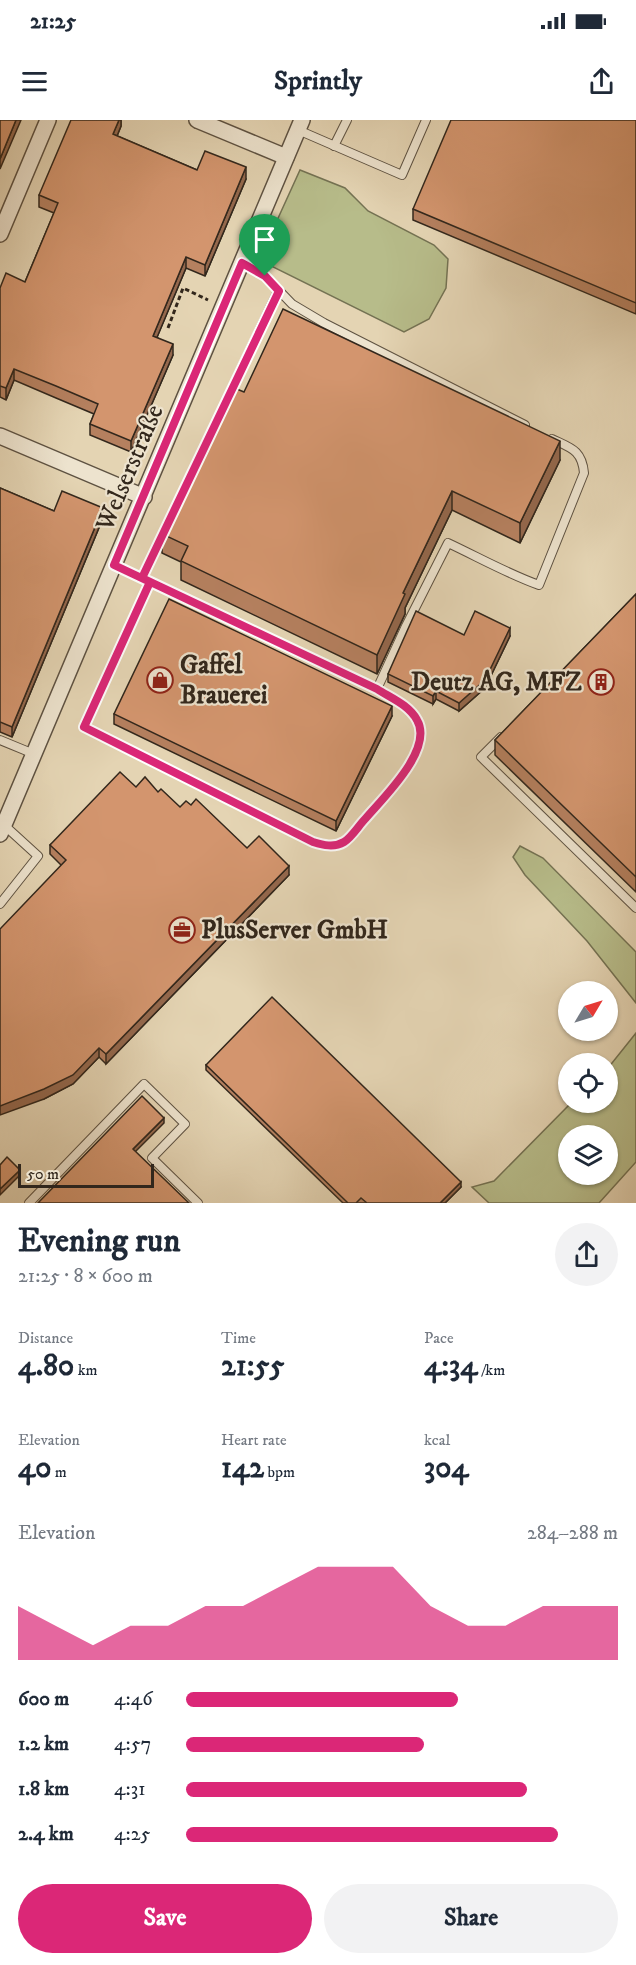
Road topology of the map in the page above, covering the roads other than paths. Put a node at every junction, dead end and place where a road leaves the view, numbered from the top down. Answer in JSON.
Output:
{"nodes":[{"id":1,"x":48,"y":120,"type":"edge"},
{"id":2,"x":197,"y":120,"type":"edge"},
{"id":3,"x":346,"y":120,"type":"edge"},
{"id":4,"x":426,"y":120,"type":"edge"},
{"id":5,"x":300,"y":125,"type":"edge"},
{"id":6,"x":334,"y":146,"type":"junction"},
{"id":7,"x":286,"y":157,"type":"junction"},
{"id":8,"x":0,"y":234,"type":"edge"},
{"id":9,"x":242,"y":263,"type":"junction"},
{"id":10,"x":279,"y":291,"type":"junction"},
{"id":11,"x":223,"y":407,"type":"edge"},
{"id":12,"x":535,"y":430,"type":"edge"},
{"id":13,"x":546,"y":435,"type":"edge"},
{"id":14,"x":0,"y":436,"type":"edge"},
{"id":15,"x":144,"y":496,"type":"junction"},
{"id":16,"x":168,"y":523,"type":"edge"},
{"id":17,"x":114,"y":565,"type":"junction"},
{"id":18,"x":146,"y":580,"type":"junction"},
{"id":19,"x":377,"y":689,"type":"junction"},
{"id":20,"x":506,"y":732,"type":"edge"},
{"id":21,"x":0,"y":740,"type":"edge"},
{"id":22,"x":34,"y":754,"type":"junction"},
{"id":23,"x":2,"y":829,"type":"edge"},
{"id":24,"x":0,"y":904,"type":"edge"},
{"id":25,"x":636,"y":908,"type":"edge"},
{"id":26,"x":28,"y":1203,"type":"edge"},
{"id":27,"x":198,"y":1203,"type":"edge"}],
"edges":[{"from":1,"to":8,"type":"street"},
{"from":2,"to":7,"type":"street"},
{"from":3,"to":6,"type":"lane"},
{"from":4,"to":6,"type":"lane"},
{"from":5,"to":6,"type":"lane"},
{"from":5,"to":7,"type":"street","name":"Welserstraße"},
{"from":7,"to":9,"type":"street","name":"Welserstraße"},
{"from":9,"to":10,"type":"lane"},
{"from":9,"to":15,"type":"street","name":"Welserstraße"},
{"from":10,"to":11,"type":"lane"},
{"from":10,"to":12,"type":"lane"},
{"from":13,"to":19,"type":"lane"},
{"from":14,"to":15,"type":"street"},
{"from":15,"to":17,"type":"street","name":"Welserstraße"},
{"from":16,"to":18,"type":"lane"},
{"from":17,"to":18,"type":"lane"},
{"from":17,"to":22,"type":"street","name":"Welserstraße"},
{"from":18,"to":19,"type":"lane"},
{"from":18,"to":19,"type":"lane"},
{"from":20,"to":25,"type":"lane"},
{"from":21,"to":22,"type":"lane"},
{"from":22,"to":23,"type":"street","name":"Welserstraße"},
{"from":23,"to":24,"type":"lane"},
{"from":26,"to":27,"type":"lane"}]}
